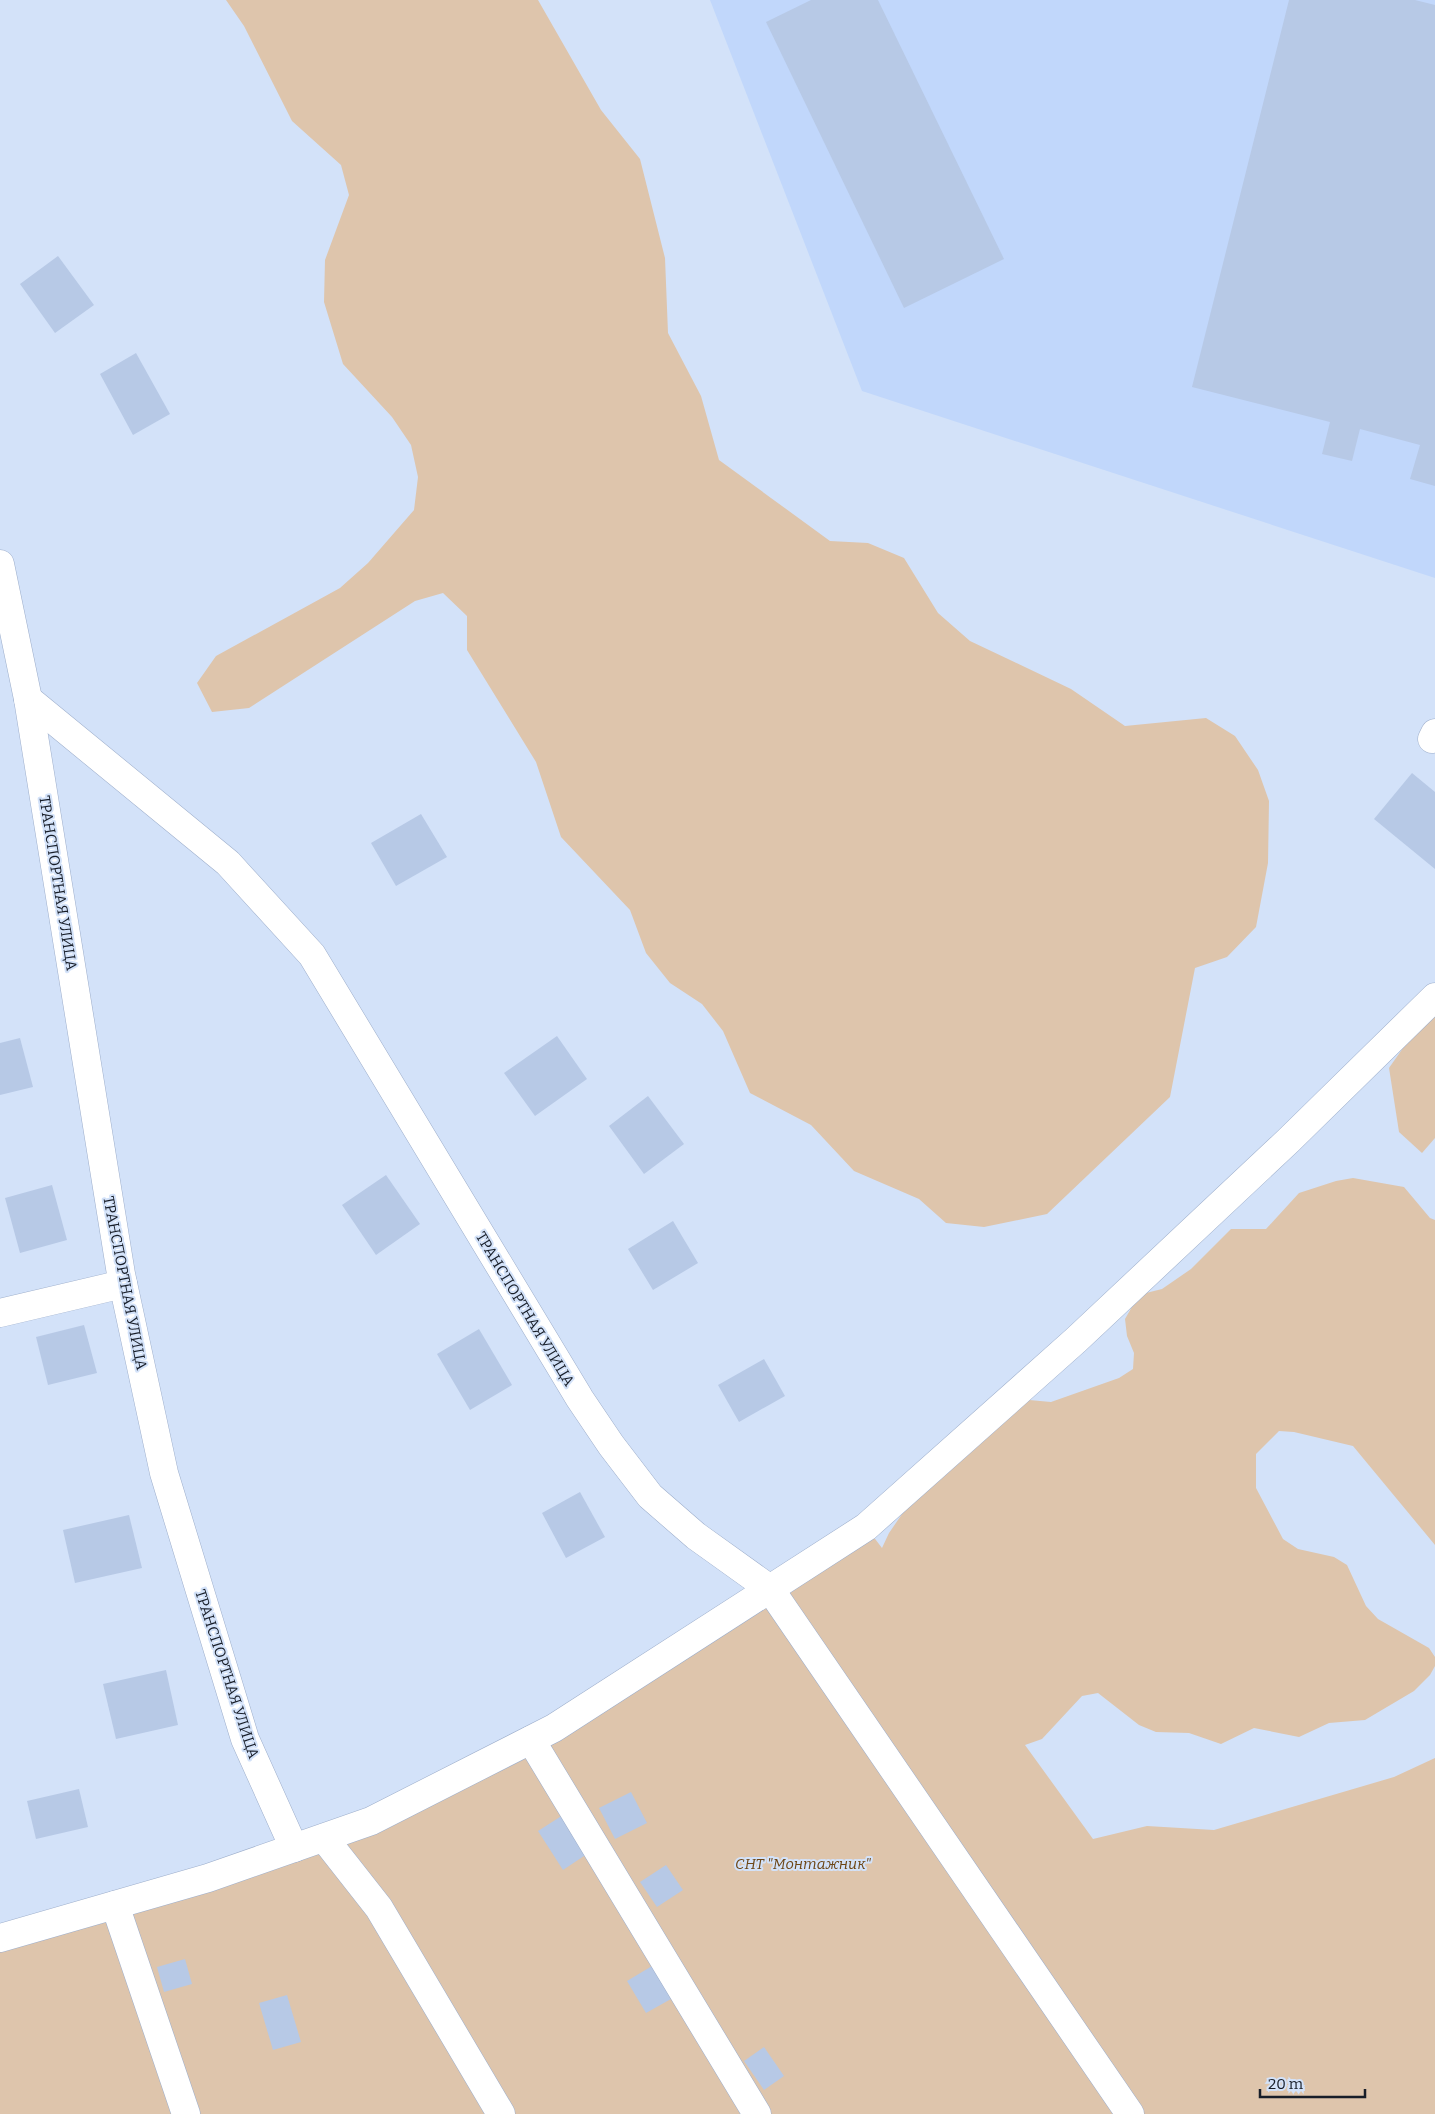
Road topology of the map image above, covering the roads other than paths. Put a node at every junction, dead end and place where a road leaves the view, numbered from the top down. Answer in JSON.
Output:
{"nodes":[{"id":1,"x":0,"y":564,"type":"edge"},
{"id":2,"x":28,"y":698,"type":"junction"},
{"id":3,"x":1435,"y":997,"type":"edge"},
{"id":4,"x":123,"y":1284,"type":"junction"},
{"id":5,"x":0,"y":1313,"type":"edge"},
{"id":6,"x":770,"y":1589,"type":"junction"},
{"id":7,"x":531,"y":1740,"type":"junction"},
{"id":8,"x":324,"y":1838,"type":"junction"},
{"id":9,"x":294,"y":1848,"type":"junction"},
{"id":10,"x":115,"y":1905,"type":"junction"},
{"id":11,"x":0,"y":1938,"type":"edge"},
{"id":12,"x":186,"y":2114,"type":"edge"},
{"id":13,"x":501,"y":2114,"type":"edge"},
{"id":14,"x":757,"y":2114,"type":"edge"},
{"id":15,"x":1130,"y":2114,"type":"edge"}],
"edges":[{"from":1,"to":2,"type":"street","name":"ТРАНСПОРТНАЯ УЛИЦА"},
{"from":2,"to":4,"type":"street","name":"ТРАНСПОРТНАЯ УЛИЦА"},
{"from":2,"to":6,"type":"street","name":"ТРАНСПОРТНАЯ УЛИЦА"},
{"from":3,"to":6,"type":"street"},
{"from":4,"to":5,"type":"street"},
{"from":4,"to":9,"type":"street","name":"ТРАНСПОРТНАЯ УЛИЦА"},
{"from":6,"to":7,"type":"street"},
{"from":6,"to":15,"type":"street","name":"ТРАНСПОРТНАЯ УЛИЦА"},
{"from":7,"to":8,"type":"street"},
{"from":7,"to":14,"type":"street"},
{"from":8,"to":9,"type":"street"},
{"from":8,"to":13,"type":"street"},
{"from":9,"to":10,"type":"street"},
{"from":10,"to":11,"type":"street"},
{"from":10,"to":12,"type":"street"}]}
